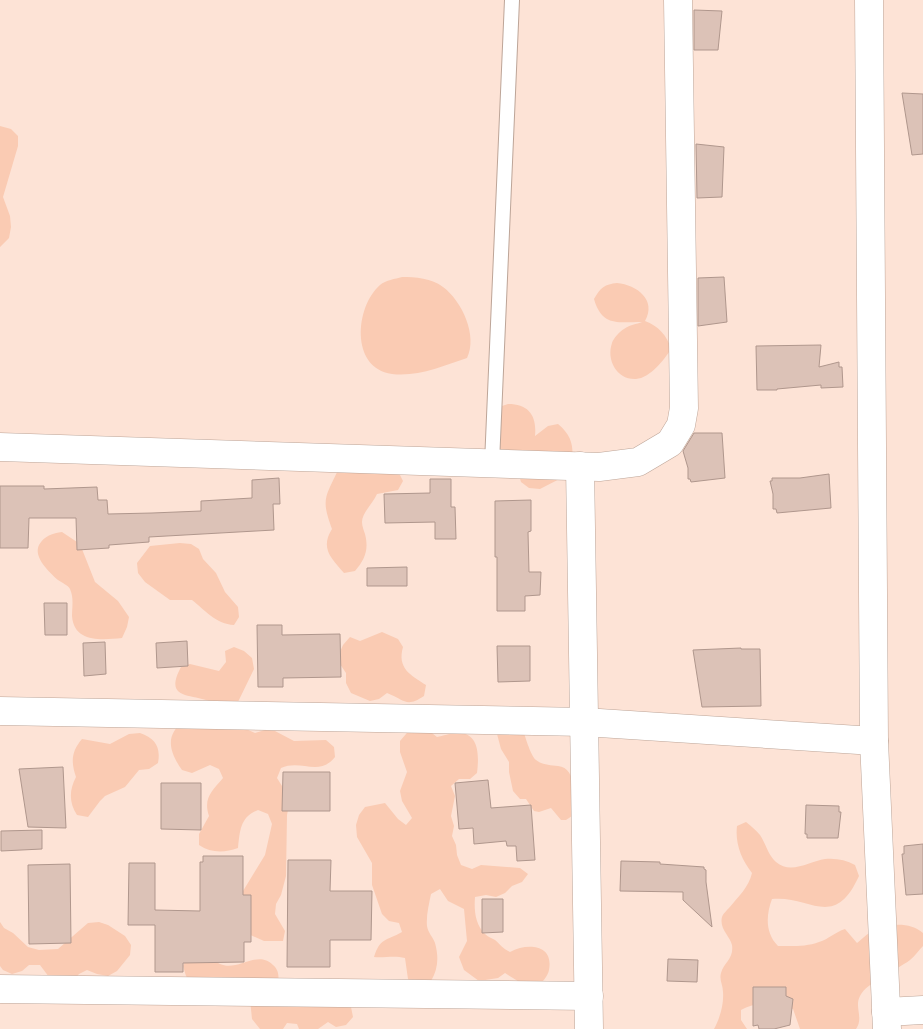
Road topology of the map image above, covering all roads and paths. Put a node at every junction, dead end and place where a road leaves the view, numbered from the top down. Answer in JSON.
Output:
{"nodes":[{"id":1,"x":512,"y":0,"type":"edge"},
{"id":2,"x":678,"y":0,"type":"edge"},
{"id":3,"x":869,"y":0,"type":"edge"},
{"id":4,"x":0,"y":447,"type":"edge"},
{"id":5,"x":492,"y":463,"type":"junction"},
{"id":6,"x":580,"y":466,"type":"junction"},
{"id":7,"x":0,"y":711,"type":"edge"},
{"id":8,"x":584,"y":722,"type":"junction"},
{"id":9,"x":874,"y":741,"type":"junction"},
{"id":10,"x":0,"y":989,"type":"edge"},
{"id":11,"x":589,"y":996,"type":"junction"},
{"id":12,"x":923,"y":1010,"type":"edge"},
{"id":13,"x":887,"y":1021,"type":"edge"},
{"id":14,"x":590,"y":1029,"type":"edge"}],
"edges":[{"from":1,"to":5,"type":"lane"},
{"from":2,"to":6,"type":"street"},
{"from":3,"to":9,"type":"street"},
{"from":4,"to":5,"type":"street"},
{"from":5,"to":6,"type":"street"},
{"from":6,"to":8,"type":"street"},
{"from":7,"to":8,"type":"street"},
{"from":8,"to":9,"type":"street"},
{"from":8,"to":11,"type":"street"},
{"from":9,"to":13,"type":"street"},
{"from":10,"to":11,"type":"street"},
{"from":11,"to":14,"type":"street"},
{"from":12,"to":13,"type":"street"}]}
